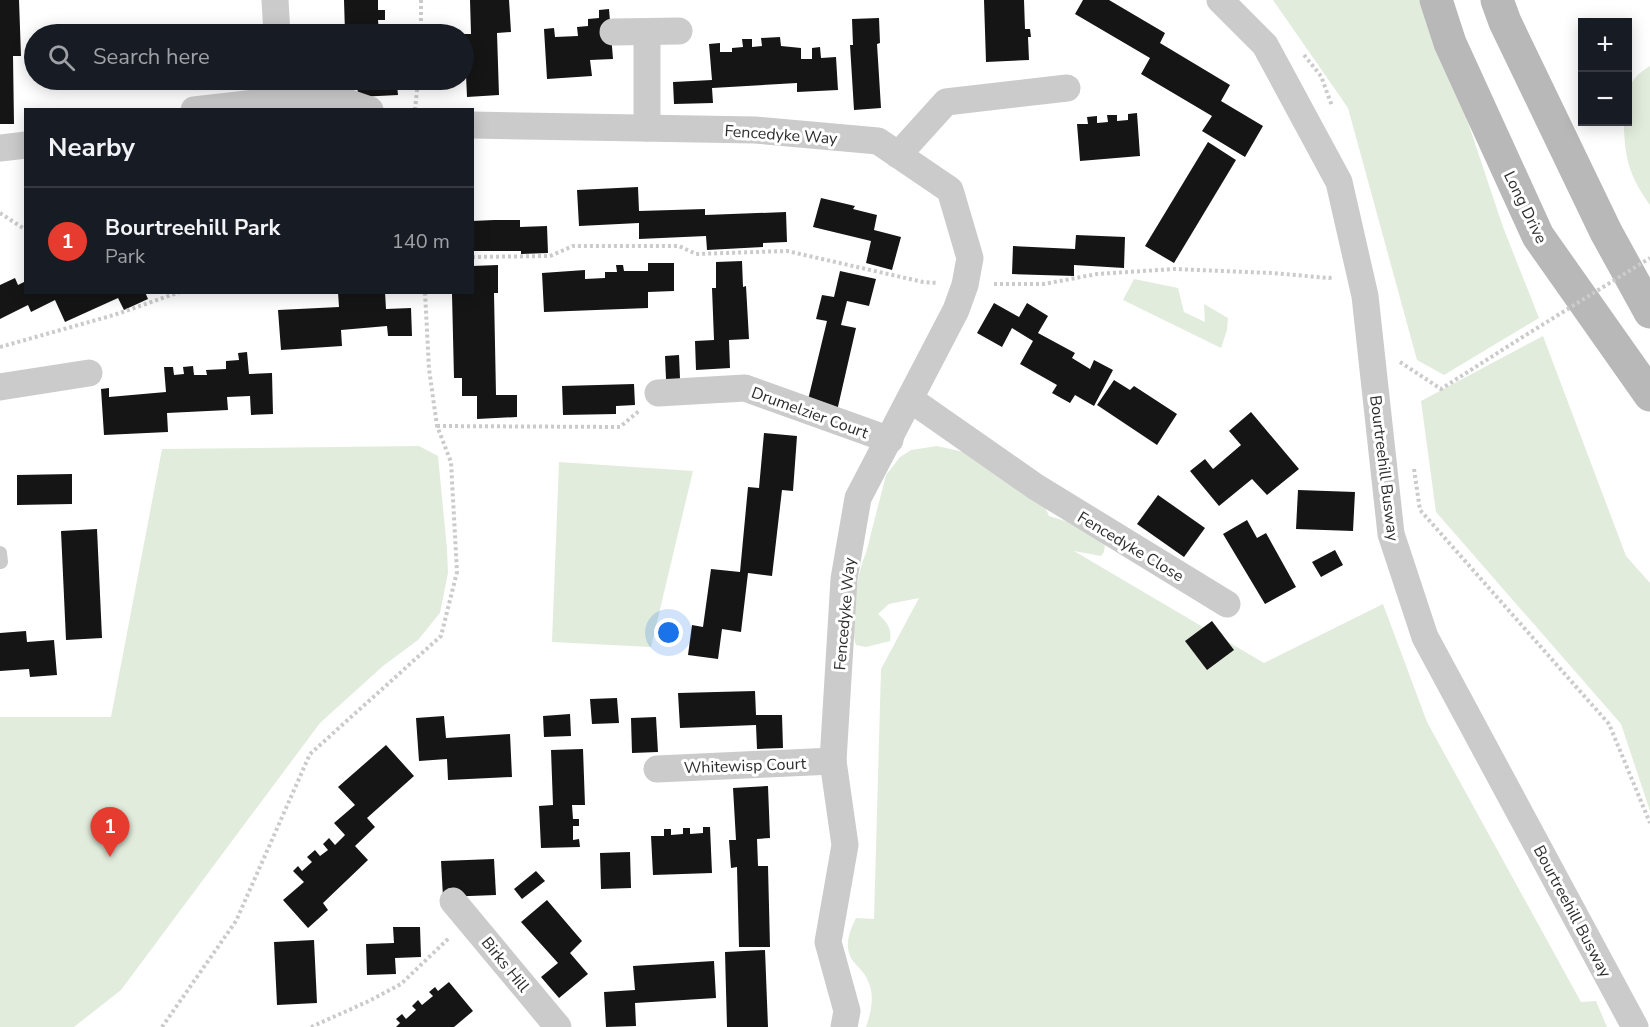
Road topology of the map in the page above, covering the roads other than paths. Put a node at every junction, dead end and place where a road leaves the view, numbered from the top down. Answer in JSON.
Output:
{"nodes":[{"id":1,"x":275,"y":0,"type":"edge"},
{"id":2,"x":1220,"y":0,"type":"edge"},
{"id":3,"x":1436,"y":0,"type":"edge"},
{"id":4,"x":1497,"y":0,"type":"edge"},
{"id":5,"x":276,"y":24,"type":"edge"},
{"id":6,"x":680,"y":31,"type":"dead end"},
{"id":7,"x":613,"y":32,"type":"dead end"},
{"id":8,"x":647,"y":32,"type":"junction"},
{"id":9,"x":1067,"y":88,"type":"dead end"},
{"id":10,"x":280,"y":90,"type":"edge"},
{"id":11,"x":204,"y":108,"type":"edge"},
{"id":12,"x":364,"y":108,"type":"edge"},
{"id":13,"x":474,"y":125,"type":"edge"},
{"id":14,"x":647,"y":128,"type":"junction"},
{"id":15,"x":24,"y":145,"type":"edge"},
{"id":16,"x":0,"y":148,"type":"edge"},
{"id":17,"x":898,"y":155,"type":"junction"},
{"id":18,"x":1650,"y":312,"type":"edge"},
{"id":19,"x":89,"y":373,"type":"dead end"},
{"id":20,"x":0,"y":387,"type":"edge"},
{"id":21,"x":658,"y":393,"type":"road end"},
{"id":22,"x":1650,"y":395,"type":"edge"},
{"id":23,"x":910,"y":399,"type":"junction"},
{"id":24,"x":890,"y":440,"type":"junction"},
{"id":25,"x":1227,"y":604,"type":"dead end"},
{"id":26,"x":833,"y":761,"type":"junction"},
{"id":27,"x":657,"y":769,"type":"dead end"},
{"id":28,"x":460,"y":909,"type":"road end"},
{"id":29,"x":846,"y":1019,"type":"edge"},
{"id":30,"x":558,"y":1027,"type":"edge"},
{"id":31,"x":1635,"y":1027,"type":"edge"}],
"edges":[{"from":1,"to":5,"type":"street"},
{"from":2,"to":31,"type":"street","name":"Bourtreehill Busway"},
{"from":3,"to":22,"type":"main road","name":"Long Drive"},
{"from":4,"to":18,"type":"main road"},
{"from":6,"to":8,"type":"street"},
{"from":7,"to":8,"type":"street"},
{"from":8,"to":14,"type":"street"},
{"from":9,"to":17,"type":"street"},
{"from":10,"to":11,"type":"street"},
{"from":10,"to":12,"type":"street"},
{"from":13,"to":14,"type":"street","name":"Fencedyke Way"},
{"from":14,"to":17,"type":"street","name":"Fencedyke Way"},
{"from":15,"to":16,"type":"street"},
{"from":17,"to":23,"type":"street","name":"Fencedyke Way"},
{"from":19,"to":20,"type":"street"},
{"from":21,"to":24,"type":"street","name":"Drumelzier Court"},
{"from":23,"to":24,"type":"street","name":"Fencedyke Way"},
{"from":23,"to":25,"type":"street","name":"Fencedyke Close"},
{"from":24,"to":26,"type":"street","name":"Fencedyke Way"},
{"from":26,"to":27,"type":"street","name":"Whitewisp Court"},
{"from":26,"to":29,"type":"street","name":"Fencedyke Way"},
{"from":28,"to":30,"type":"street","name":"Birks Hill"}]}
